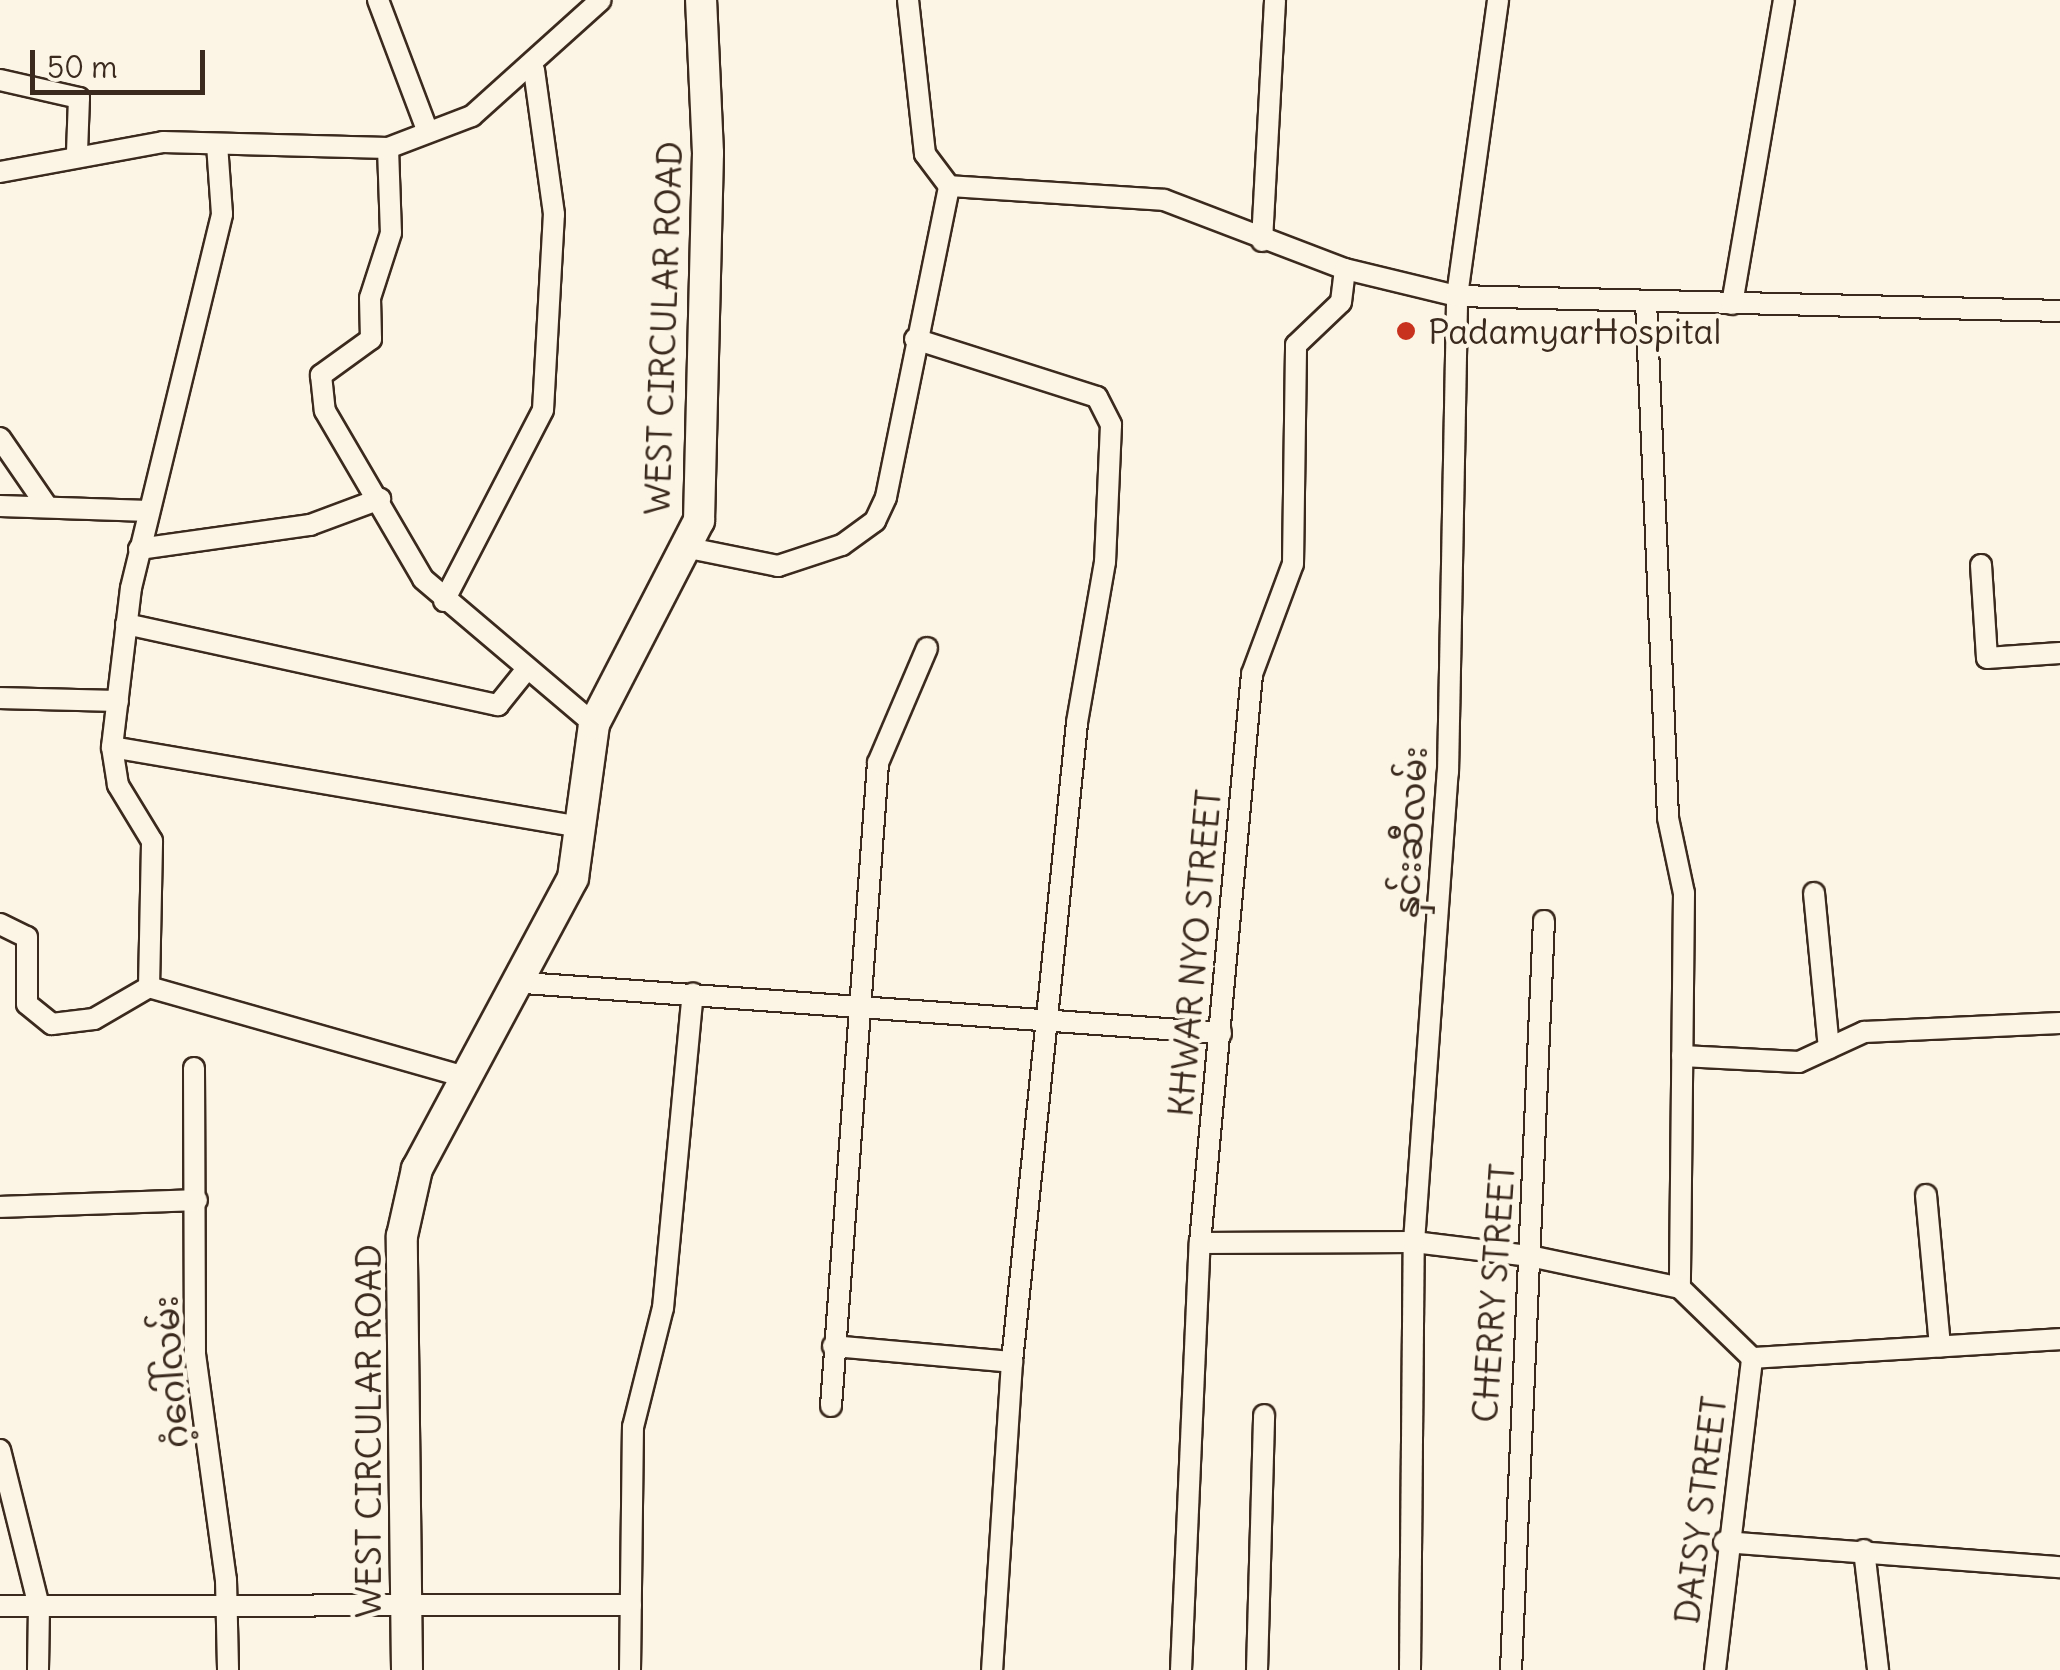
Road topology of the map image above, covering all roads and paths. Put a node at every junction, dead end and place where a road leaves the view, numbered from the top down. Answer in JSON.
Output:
{"nodes":[{"id":1,"x":378,"y":0,"type":"edge"},
{"id":2,"x":602,"y":0,"type":"edge"},
{"id":3,"x":701,"y":0,"type":"edge"},
{"id":4,"x":908,"y":0,"type":"edge"},
{"id":5,"x":1276,"y":0,"type":"edge"},
{"id":6,"x":1498,"y":0,"type":"edge"},
{"id":7,"x":1784,"y":0,"type":"edge"},
{"id":8,"x":534,"y":69,"type":"junction"},
{"id":9,"x":0,"y":80,"type":"edge"},
{"id":10,"x":428,"y":132,"type":"junction"},
{"id":11,"x":217,"y":145,"type":"junction"},
{"id":12,"x":388,"y":148,"type":"junction"},
{"id":13,"x":77,"y":152,"type":"junction"},
{"id":14,"x":0,"y":172,"type":"edge"},
{"id":15,"x":949,"y":186,"type":"junction"},
{"id":16,"x":1262,"y":240,"type":"junction"},
{"id":17,"x":1345,"y":270,"type":"junction"},
{"id":18,"x":1457,"y":296,"type":"junction"},
{"id":19,"x":1646,"y":301,"type":"junction"},
{"id":20,"x":1732,"y":304,"type":"junction"},
{"id":21,"x":2060,"y":311,"type":"edge"},
{"id":22,"x":915,"y":339,"type":"junction"},
{"id":23,"x":0,"y":438,"type":"edge"},
{"id":24,"x":380,"y":499,"type":"junction"},
{"id":25,"x":46,"y":505,"type":"junction"},
{"id":26,"x":0,"y":506,"type":"edge"},
{"id":27,"x":149,"y":511,"type":"junction"},
{"id":28,"x":689,"y":548,"type":"junction"},
{"id":29,"x":139,"y":549,"type":"junction"},
{"id":30,"x":1981,"y":565,"type":"dead end"},
{"id":31,"x":444,"y":600,"type":"junction"},
{"id":32,"x":126,"y":624,"type":"junction"},
{"id":33,"x":927,"y":648,"type":"dead end"},
{"id":34,"x":2060,"y":653,"type":"edge"},
{"id":35,"x":526,"y":670,"type":"junction"},
{"id":36,"x":0,"y":698,"type":"edge"},
{"id":37,"x":118,"y":700,"type":"junction"},
{"id":38,"x":594,"y":724,"type":"junction"},
{"id":39,"x":112,"y":747,"type":"junction"},
{"id":40,"x":580,"y":827,"type":"junction"},
{"id":41,"x":1814,"y":893,"type":"dead end"},
{"id":42,"x":1544,"y":920,"type":"dead end"},
{"id":43,"x":0,"y":924,"type":"edge"},
{"id":44,"x":524,"y":982,"type":"junction"},
{"id":45,"x":149,"y":988,"type":"junction"},
{"id":46,"x":693,"y":993,"type":"junction"},
{"id":47,"x":856,"y":1004,"type":"junction"},
{"id":48,"x":1046,"y":1016,"type":"junction"},
{"id":49,"x":2060,"y":1023,"type":"edge"},
{"id":50,"x":1221,"y":1033,"type":"junction"},
{"id":51,"x":1829,"y":1048,"type":"junction"},
{"id":52,"x":1682,"y":1056,"type":"junction"},
{"id":53,"x":194,"y":1068,"type":"dead end"},
{"id":54,"x":468,"y":1078,"type":"junction"},
{"id":55,"x":1926,"y":1194,"type":"dead end"},
{"id":56,"x":196,"y":1200,"type":"junction"},
{"id":57,"x":0,"y":1207,"type":"edge"},
{"id":58,"x":1414,"y":1242,"type":"junction"},
{"id":59,"x":1200,"y":1244,"type":"junction"},
{"id":60,"x":1530,"y":1256,"type":"junction"},
{"id":61,"x":1680,"y":1288,"type":"junction"},
{"id":62,"x":2060,"y":1339,"type":"edge"},
{"id":63,"x":833,"y":1346,"type":"junction"},
{"id":64,"x":1940,"y":1346,"type":"junction"},
{"id":65,"x":1752,"y":1358,"type":"junction"},
{"id":66,"x":1012,"y":1362,"type":"junction"},
{"id":67,"x":831,"y":1406,"type":"dead end"},
{"id":68,"x":1264,"y":1415,"type":"dead end"},
{"id":69,"x":0,"y":1450,"type":"edge"},
{"id":70,"x":1724,"y":1542,"type":"junction"},
{"id":71,"x":1864,"y":1550,"type":"junction"},
{"id":72,"x":2060,"y":1567,"type":"edge"},
{"id":73,"x":226,"y":1603,"type":"junction"},
{"id":74,"x":407,"y":1604,"type":"junction"},
{"id":75,"x":631,"y":1605,"type":"junction"},
{"id":76,"x":0,"y":1606,"type":"edge"},
{"id":77,"x":38,"y":1606,"type":"junction"},
{"id":78,"x":38,"y":1670,"type":"edge"},
{"id":79,"x":228,"y":1670,"type":"edge"},
{"id":80,"x":408,"y":1670,"type":"edge"},
{"id":81,"x":630,"y":1670,"type":"edge"},
{"id":82,"x":992,"y":1670,"type":"edge"},
{"id":83,"x":1181,"y":1670,"type":"edge"},
{"id":84,"x":1257,"y":1670,"type":"edge"},
{"id":85,"x":1410,"y":1670,"type":"edge"},
{"id":86,"x":1512,"y":1670,"type":"edge"},
{"id":87,"x":1715,"y":1670,"type":"edge"},
{"id":88,"x":1878,"y":1670,"type":"edge"}],
"edges":[{"from":1,"to":10,"type":"street"},
{"from":2,"to":8,"type":"street"},
{"from":3,"to":28,"type":"street","name":"WEST CIRCULAR ROAD"},
{"from":4,"to":15,"type":"street"},
{"from":5,"to":16,"type":"street"},
{"from":6,"to":18,"type":"street","name":"နှင်းဆီလမ်း"},
{"from":7,"to":20,"type":"street"},
{"from":8,"to":10,"type":"street"},
{"from":8,"to":31,"type":"street"},
{"from":9,"to":13,"type":"street"},
{"from":10,"to":12,"type":"street"},
{"from":11,"to":12,"type":"street"},
{"from":11,"to":13,"type":"street"},
{"from":11,"to":27,"type":"street"},
{"from":12,"to":24,"type":"street"},
{"from":13,"to":14,"type":"street"},
{"from":15,"to":16,"type":"street"},
{"from":15,"to":22,"type":"street"},
{"from":16,"to":17,"type":"street"},
{"from":17,"to":18,"type":"street"},
{"from":17,"to":50,"type":"street","name":"KHWAR NYO STREET"},
{"from":18,"to":19,"type":"street"},
{"from":18,"to":58,"type":"street","name":"နှင်းဆီလမ်း"},
{"from":19,"to":20,"type":"street"},
{"from":19,"to":52,"type":"street"},
{"from":20,"to":21,"type":"street"},
{"from":22,"to":28,"type":"street"},
{"from":22,"to":48,"type":"street"},
{"from":23,"to":25,"type":"street"},
{"from":24,"to":29,"type":"street"},
{"from":24,"to":31,"type":"street"},
{"from":25,"to":26,"type":"street"},
{"from":25,"to":27,"type":"street"},
{"from":27,"to":29,"type":"street"},
{"from":28,"to":38,"type":"street","name":"WEST CIRCULAR ROAD"},
{"from":29,"to":32,"type":"street"},
{"from":30,"to":34,"type":"street"},
{"from":31,"to":35,"type":"street"},
{"from":32,"to":35,"type":"street"},
{"from":32,"to":37,"type":"street"},
{"from":33,"to":47,"type":"street"},
{"from":35,"to":38,"type":"street"},
{"from":36,"to":37,"type":"street"},
{"from":37,"to":39,"type":"street"},
{"from":38,"to":40,"type":"street","name":"WEST CIRCULAR ROAD"},
{"from":39,"to":40,"type":"street"},
{"from":39,"to":45,"type":"street"},
{"from":40,"to":44,"type":"street","name":"WEST CIRCULAR ROAD"},
{"from":41,"to":51,"type":"street"},
{"from":42,"to":60,"type":"street","name":"CHERRY STREET"},
{"from":43,"to":45,"type":"street"},
{"from":44,"to":46,"type":"street"},
{"from":44,"to":54,"type":"street","name":"WEST CIRCULAR ROAD"},
{"from":45,"to":54,"type":"street"},
{"from":46,"to":47,"type":"street"},
{"from":46,"to":75,"type":"street"},
{"from":47,"to":48,"type":"street"},
{"from":47,"to":63,"type":"street"},
{"from":48,"to":50,"type":"street"},
{"from":48,"to":66,"type":"street"},
{"from":49,"to":51,"type":"street"},
{"from":50,"to":59,"type":"street","name":"KHWAR NYO STREET"},
{"from":51,"to":52,"type":"street"},
{"from":52,"to":61,"type":"street"},
{"from":53,"to":56,"type":"street","name":"ဂံ့ဂေါ်လမ်း"},
{"from":54,"to":74,"type":"street","name":"WEST CIRCULAR ROAD"},
{"from":55,"to":64,"type":"street"},
{"from":56,"to":57,"type":"street"},
{"from":56,"to":73,"type":"street","name":"ဂံ့ဂေါ်လမ်း"},
{"from":58,"to":59,"type":"street"},
{"from":58,"to":60,"type":"street"},
{"from":58,"to":85,"type":"street","name":"နှင်းဆီလမ်း"},
{"from":59,"to":83,"type":"street","name":"KHWAR NYO STREET"},
{"from":60,"to":61,"type":"street"},
{"from":60,"to":86,"type":"street","name":"CHERRY STREET"},
{"from":61,"to":65,"type":"street"},
{"from":62,"to":64,"type":"street"},
{"from":63,"to":66,"type":"street"},
{"from":63,"to":67,"type":"street"},
{"from":64,"to":65,"type":"street"},
{"from":65,"to":70,"type":"street","name":"DAISY STREET"},
{"from":66,"to":82,"type":"street"},
{"from":68,"to":84,"type":"street"},
{"from":69,"to":77,"type":"street"},
{"from":70,"to":71,"type":"street"},
{"from":70,"to":87,"type":"street","name":"DAISY STREET"},
{"from":71,"to":72,"type":"street"},
{"from":71,"to":88,"type":"street"},
{"from":73,"to":74,"type":"street"},
{"from":73,"to":77,"type":"street"},
{"from":73,"to":79,"type":"street","name":"ဂံ့ဂေါ်လမ်း"},
{"from":74,"to":75,"type":"street"},
{"from":74,"to":80,"type":"street","name":"WEST CIRCULAR ROAD"},
{"from":75,"to":81,"type":"street"},
{"from":76,"to":77,"type":"street"},
{"from":77,"to":78,"type":"street"}]}
